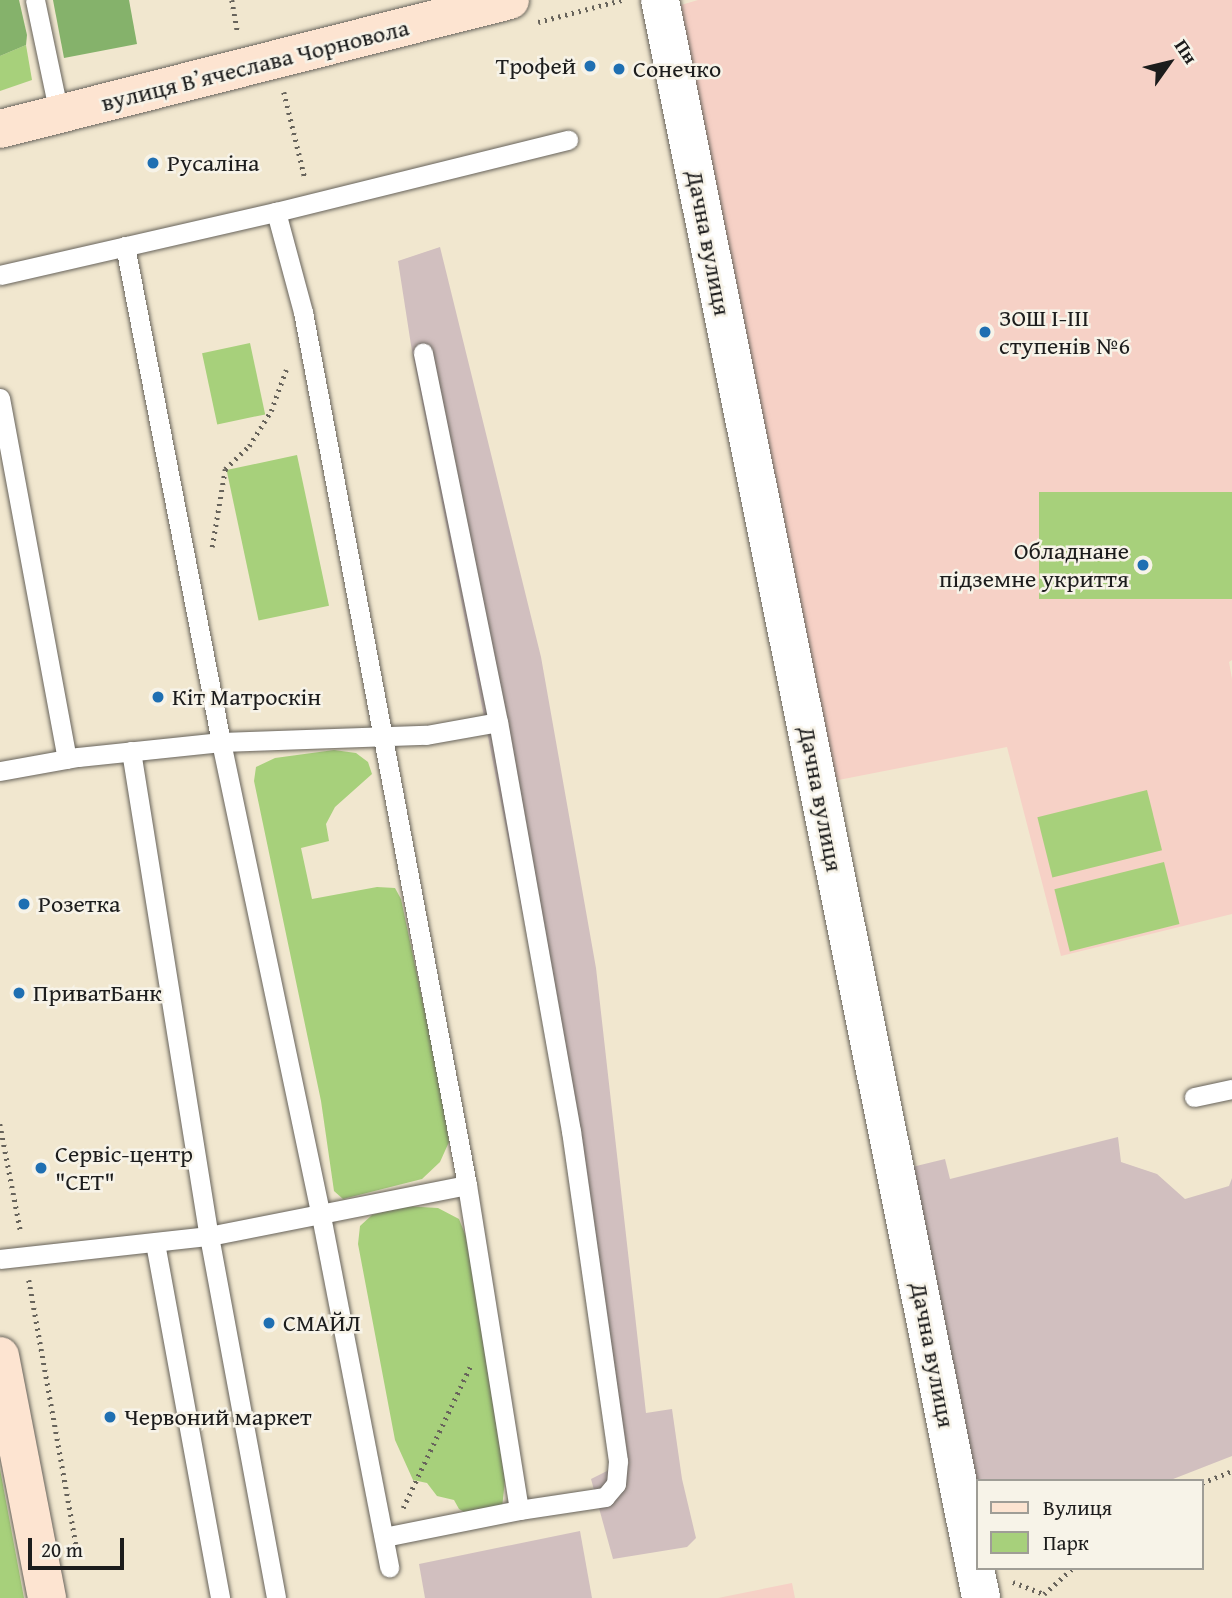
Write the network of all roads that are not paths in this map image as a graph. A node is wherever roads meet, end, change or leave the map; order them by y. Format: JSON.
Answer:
{"nodes":[{"id":1,"x":35,"y":0,"type":"edge"},
{"id":2,"x":510,"y":0,"type":"edge"},
{"id":3,"x":660,"y":0,"type":"edge"},
{"id":4,"x":59,"y":114,"type":"junction"},
{"id":5,"x":0,"y":129,"type":"edge"},
{"id":6,"x":568,"y":140,"type":"dead end"},
{"id":7,"x":276,"y":212,"type":"junction"},
{"id":8,"x":125,"y":246,"type":"junction"},
{"id":9,"x":0,"y":275,"type":"edge"},
{"id":10,"x":423,"y":353,"type":"dead end"},
{"id":11,"x":0,"y":398,"type":"edge"},
{"id":12,"x":498,"y":722,"type":"junction"},
{"id":13,"x":380,"y":735,"type":"junction"},
{"id":14,"x":221,"y":741,"type":"junction"},
{"id":15,"x":131,"y":751,"type":"junction"},
{"id":16,"x":67,"y":759,"type":"junction"},
{"id":17,"x":0,"y":771,"type":"edge"},
{"id":18,"x":1232,"y":1089,"type":"edge"},
{"id":19,"x":1194,"y":1097,"type":"dead end"},
{"id":20,"x":467,"y":1185,"type":"junction"},
{"id":21,"x":321,"y":1216,"type":"junction"},
{"id":22,"x":209,"y":1236,"type":"junction"},
{"id":23,"x":155,"y":1243,"type":"junction"},
{"id":24,"x":0,"y":1259,"type":"edge"},
{"id":25,"x":0,"y":1356,"type":"edge"},
{"id":26,"x":976,"y":1495,"type":"edge"},
{"id":27,"x":519,"y":1510,"type":"junction"},
{"id":28,"x":384,"y":1537,"type":"junction"},
{"id":29,"x":389,"y":1567,"type":"dead end"},
{"id":30,"x":992,"y":1570,"type":"edge"},
{"id":31,"x":996,"y":1590,"type":"edge"},
{"id":32,"x":47,"y":1598,"type":"edge"},
{"id":33,"x":220,"y":1598,"type":"edge"},
{"id":34,"x":276,"y":1598,"type":"edge"}],
"edges":[{"from":1,"to":4,"type":"lane"},
{"from":2,"to":4,"type":"street","name":"вулиця Вʼячеслава Чорновола"},
{"from":3,"to":26,"type":"street","name":"Дачна вулиця"},
{"from":4,"to":5,"type":"street","name":"вулиця Вʼячеслава Чорновола"},
{"from":6,"to":7,"type":"lane"},
{"from":7,"to":8,"type":"lane"},
{"from":7,"to":13,"type":"lane"},
{"from":8,"to":9,"type":"lane"},
{"from":8,"to":14,"type":"lane"},
{"from":10,"to":12,"type":"lane"},
{"from":11,"to":16,"type":"lane"},
{"from":12,"to":13,"type":"lane"},
{"from":12,"to":27,"type":"lane"},
{"from":13,"to":14,"type":"lane"},
{"from":13,"to":20,"type":"lane"},
{"from":14,"to":15,"type":"lane"},
{"from":14,"to":21,"type":"lane"},
{"from":15,"to":16,"type":"lane"},
{"from":15,"to":22,"type":"lane"},
{"from":16,"to":17,"type":"lane"},
{"from":18,"to":19,"type":"lane"},
{"from":20,"to":21,"type":"lane"},
{"from":20,"to":27,"type":"lane"},
{"from":21,"to":22,"type":"lane"},
{"from":21,"to":28,"type":"lane"},
{"from":22,"to":23,"type":"lane"},
{"from":22,"to":34,"type":"lane"},
{"from":23,"to":24,"type":"lane"},
{"from":23,"to":33,"type":"lane"},
{"from":25,"to":32,"type":"street"},
{"from":27,"to":28,"type":"lane"},
{"from":28,"to":29,"type":"lane"},
{"from":30,"to":31,"type":"street","name":"Дачна вулиця"}]}
